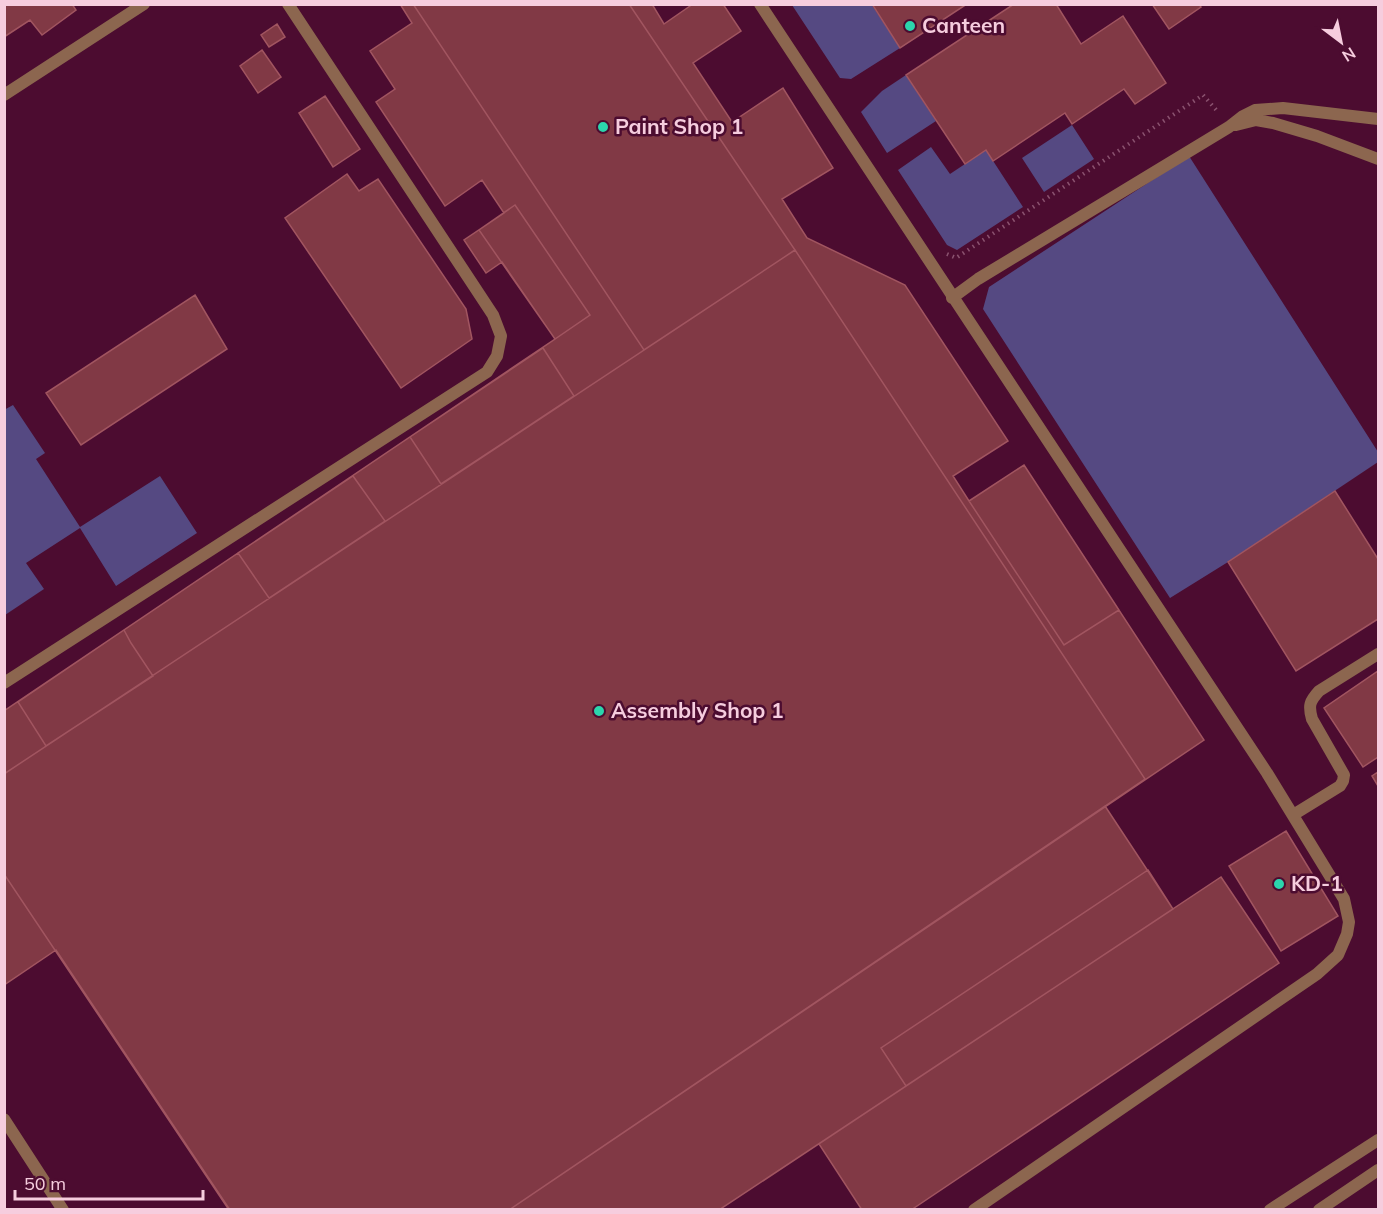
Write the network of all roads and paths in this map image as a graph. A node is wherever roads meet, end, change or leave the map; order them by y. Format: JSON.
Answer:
{"nodes":[{"id":1,"x":144,"y":4,"type":"edge"},
{"id":2,"x":288,"y":4,"type":"edge"},
{"id":3,"x":760,"y":4,"type":"edge"},
{"id":4,"x":4,"y":95,"type":"edge"},
{"id":5,"x":1378,"y":119,"type":"edge"},
{"id":6,"x":1229,"y":127,"type":"junction"},
{"id":7,"x":1378,"y":159,"type":"edge"},
{"id":8,"x":940,"y":252,"type":"dead end"},
{"id":9,"x":952,"y":298,"type":"junction"},
{"id":10,"x":1378,"y":654,"type":"edge"},
{"id":11,"x":4,"y":683,"type":"edge"},
{"id":12,"x":1293,"y":814,"type":"junction"},
{"id":13,"x":4,"y":1119,"type":"edge"},
{"id":14,"x":1378,"y":1140,"type":"edge"},
{"id":15,"x":1378,"y":1170,"type":"edge"},
{"id":16,"x":63,"y":1209,"type":"edge"},
{"id":17,"x":974,"y":1209,"type":"edge"},
{"id":18,"x":1270,"y":1209,"type":"edge"},
{"id":19,"x":1319,"y":1209,"type":"edge"}],
"edges":[{"from":1,"to":4,"type":"lane"},
{"from":2,"to":11,"type":"lane"},
{"from":3,"to":9,"type":"lane"},
{"from":5,"to":6,"type":"lane"},
{"from":6,"to":7,"type":"lane"},
{"from":6,"to":8,"type":"path"},
{"from":6,"to":9,"type":"lane"},
{"from":9,"to":12,"type":"lane"},
{"from":10,"to":12,"type":"lane"},
{"from":12,"to":17,"type":"lane"},
{"from":13,"to":16,"type":"lane"},
{"from":14,"to":18,"type":"lane"},
{"from":15,"to":19,"type":"lane"}]}
